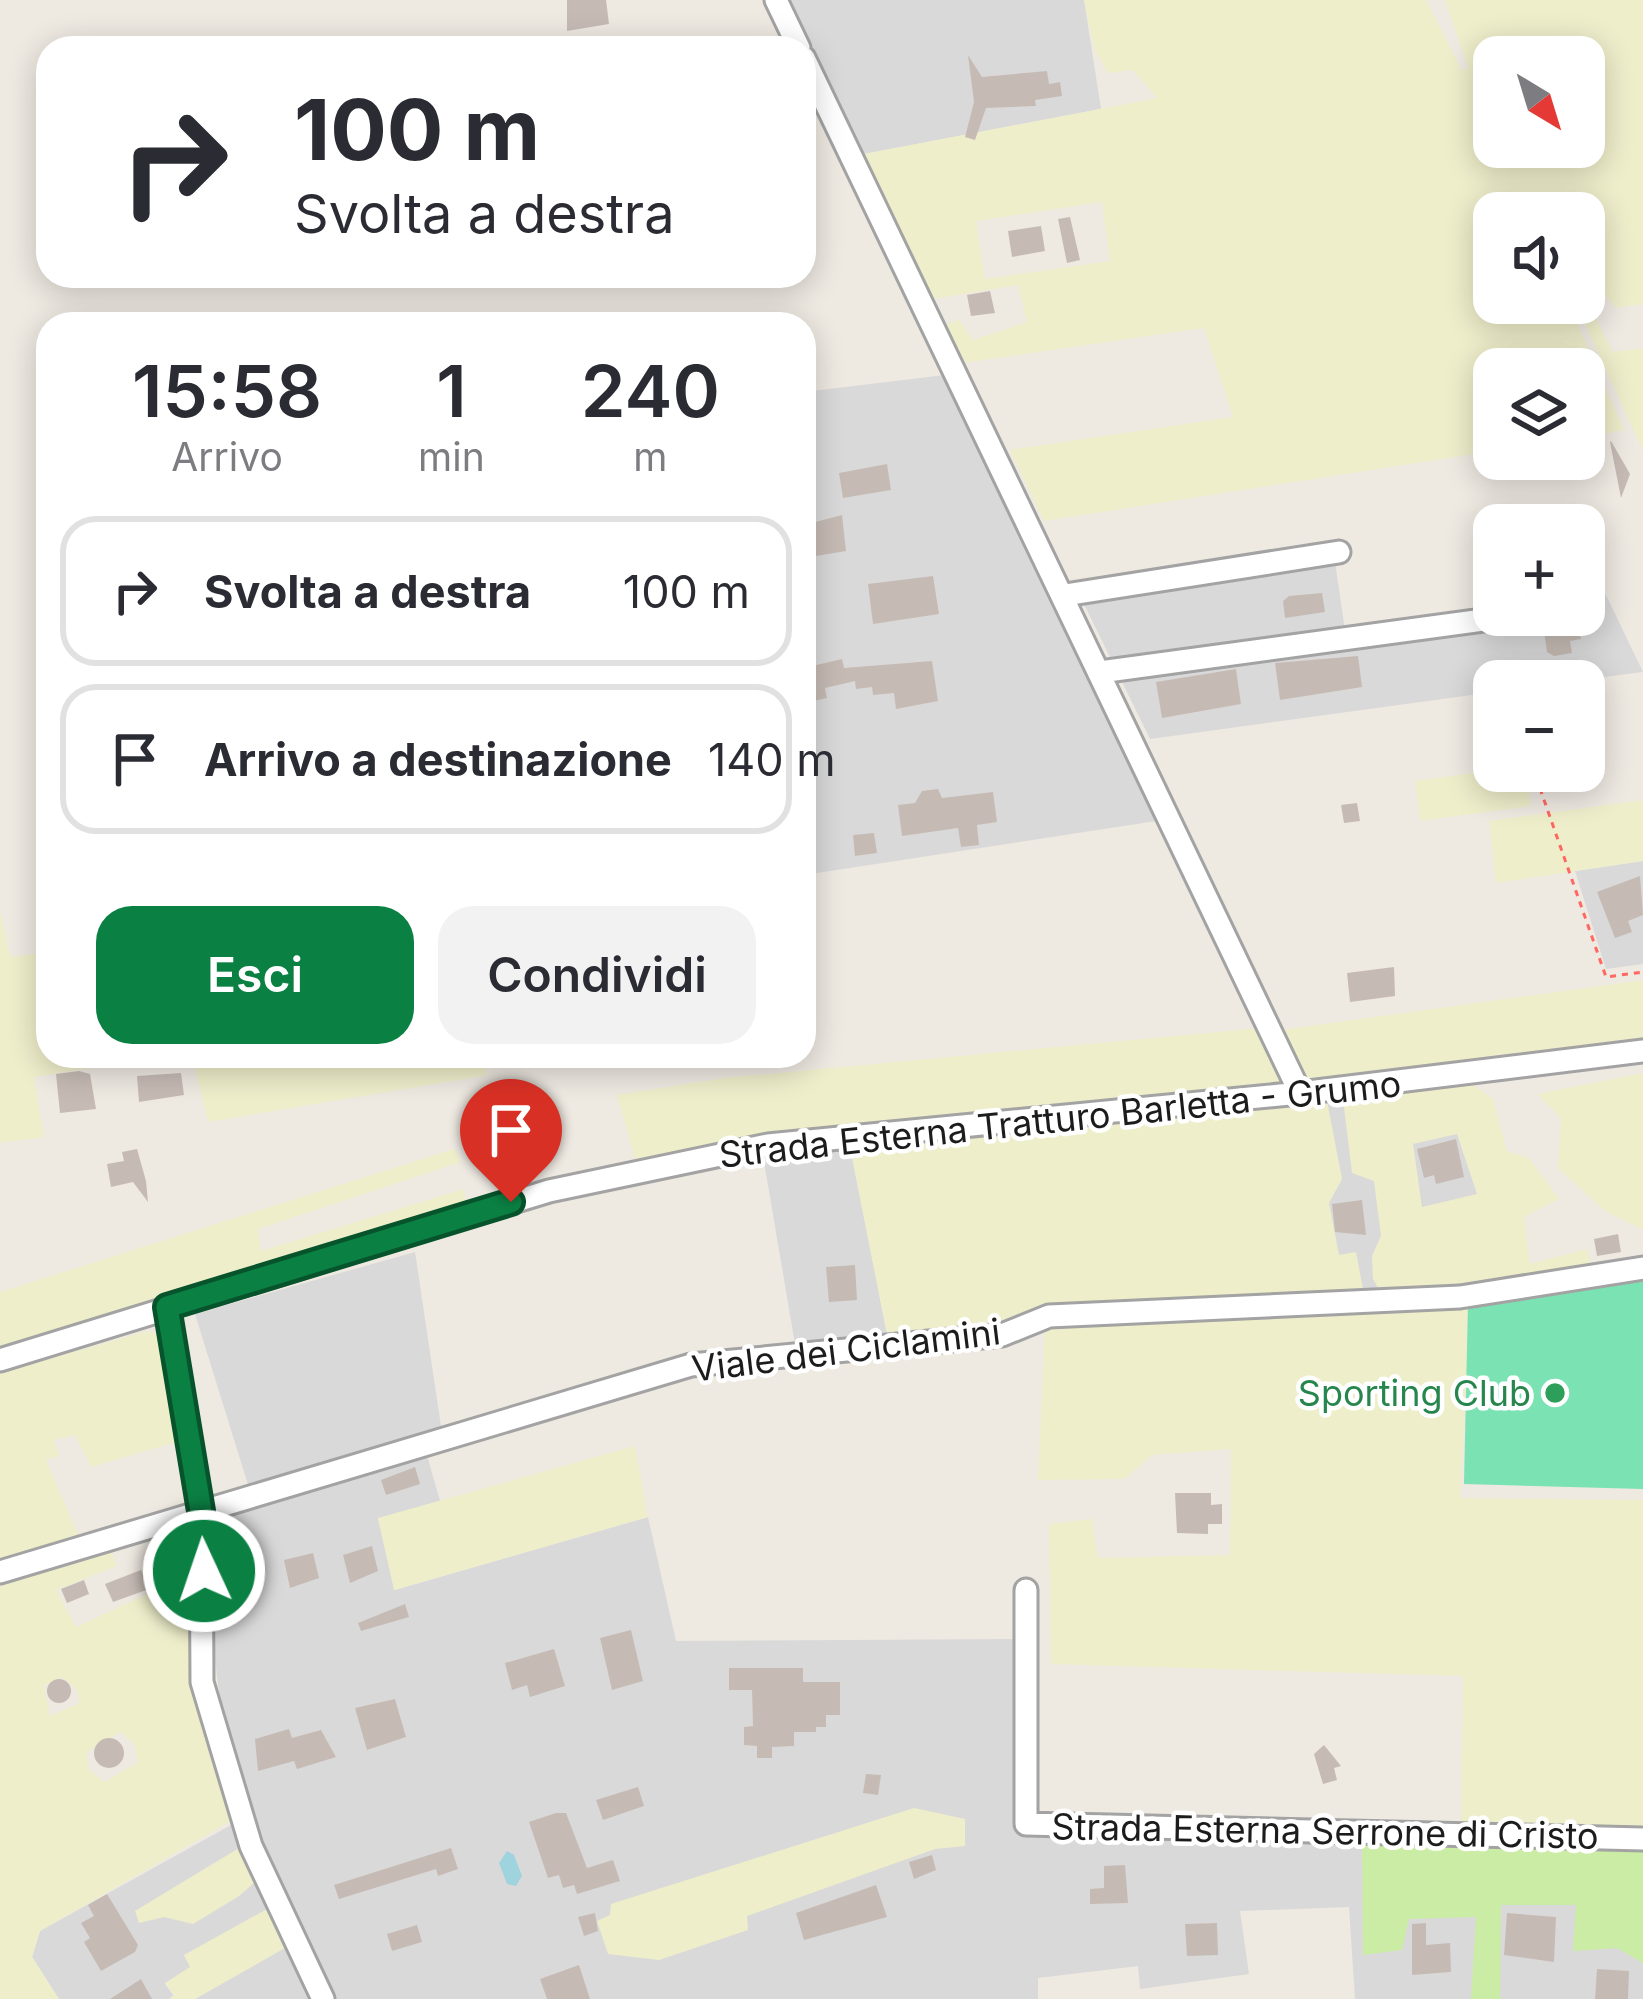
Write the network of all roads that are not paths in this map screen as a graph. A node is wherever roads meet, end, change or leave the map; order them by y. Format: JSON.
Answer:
{"nodes":[{"id":1,"x":776,"y":0,"type":"edge"},
{"id":2,"x":793,"y":36,"type":"edge"},
{"id":3,"x":816,"y":83,"type":"edge"},
{"id":4,"x":1339,"y":552,"type":"dead end"},
{"id":5,"x":1065,"y":595,"type":"junction"},
{"id":6,"x":1473,"y":621,"type":"edge"},
{"id":7,"x":1100,"y":672,"type":"junction"},
{"id":8,"x":1643,"y":1051,"type":"edge"},
{"id":9,"x":1300,"y":1093,"type":"junction"},
{"id":10,"x":1643,"y":1268,"type":"edge"},
{"id":11,"x":167,"y":1307,"type":"junction"},
{"id":12,"x":0,"y":1360,"type":"edge"},
{"id":13,"x":201,"y":1511,"type":"junction"},
{"id":14,"x":0,"y":1572,"type":"edge"},
{"id":15,"x":1026,"y":1590,"type":"dead end"},
{"id":16,"x":1643,"y":1839,"type":"edge"},
{"id":17,"x":323,"y":1999,"type":"edge"}],
"edges":[{"from":1,"to":2,"type":"street"},
{"from":3,"to":5,"type":"street"},
{"from":4,"to":5,"type":"street"},
{"from":5,"to":7,"type":"street"},
{"from":6,"to":7,"type":"street"},
{"from":7,"to":9,"type":"street"},
{"from":8,"to":9,"type":"street","name":"Strada Esterna Tratturo Barletta - Grumo"},
{"from":9,"to":11,"type":"street","name":"Strada Esterna Tratturo Barletta - Grumo"},
{"from":10,"to":13,"type":"street","name":"Viale dei Ciclamini"},
{"from":11,"to":12,"type":"street","name":"Strada Esterna Tratturo Barletta - Grumo"},
{"from":11,"to":13,"type":"street"},
{"from":13,"to":14,"type":"street","name":"Viale dei Ciclamini"},
{"from":13,"to":17,"type":"street"},
{"from":15,"to":16,"type":"street","name":"Strada Esterna Serrone di Cristo"}]}
